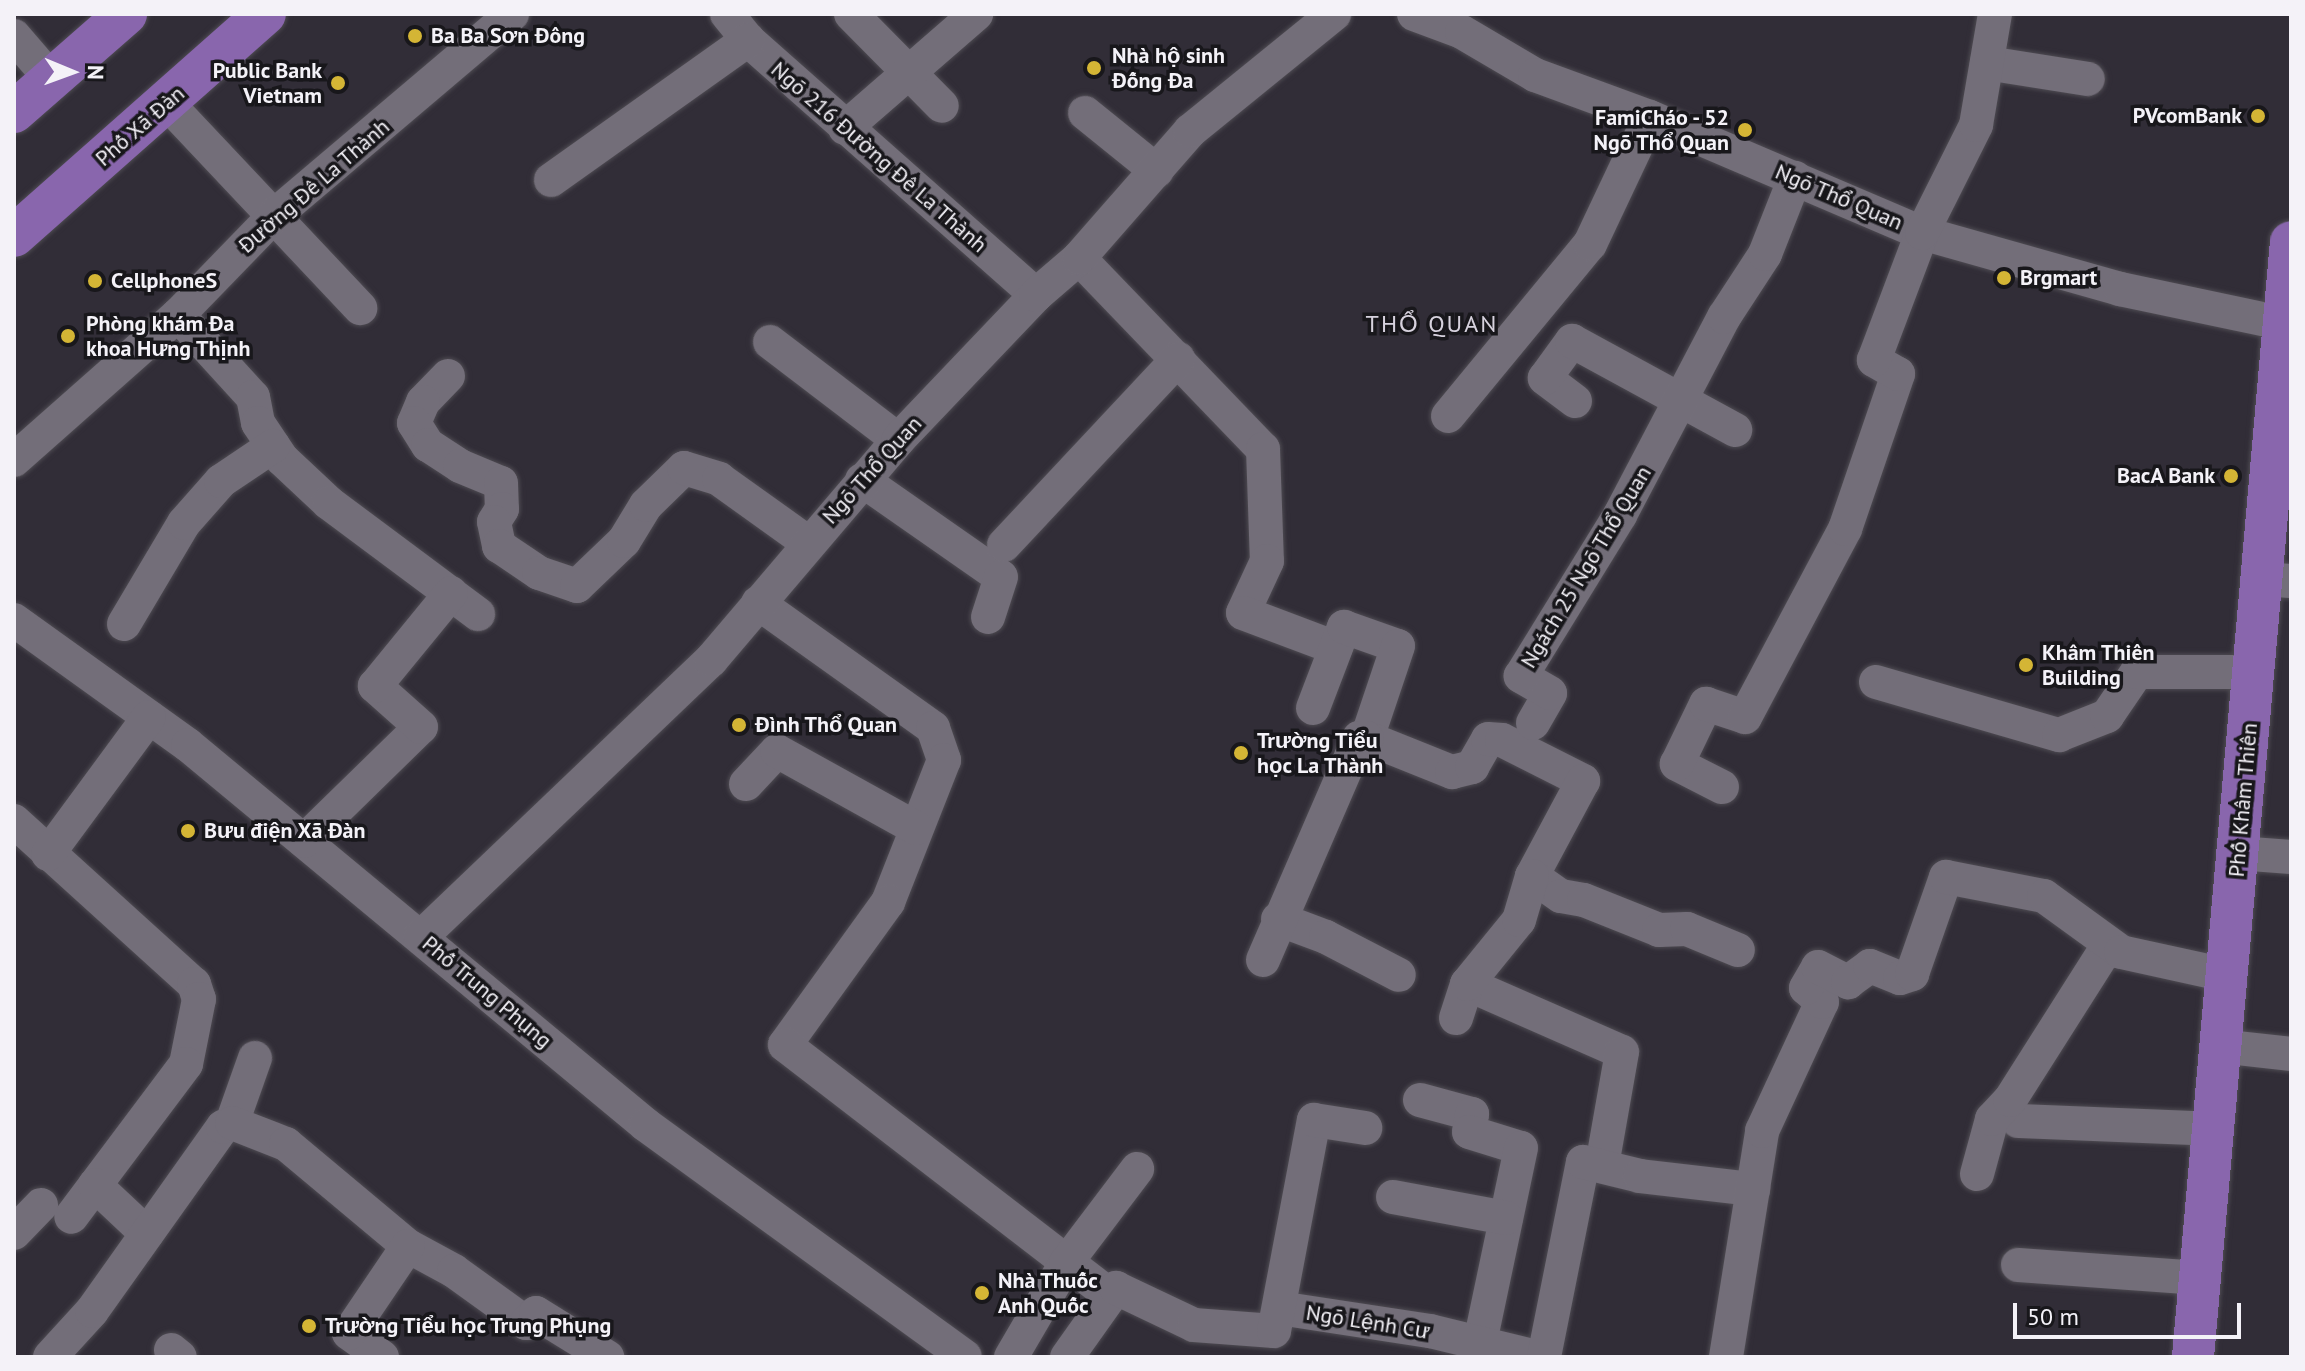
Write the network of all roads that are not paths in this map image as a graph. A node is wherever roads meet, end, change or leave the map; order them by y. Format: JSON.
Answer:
{"nodes":[{"id":1,"x":265,"y":14,"type":"edge"},
{"id":2,"x":512,"y":14,"type":"edge"},
{"id":3,"x":727,"y":14,"type":"edge"},
{"id":4,"x":851,"y":14,"type":"edge"},
{"id":5,"x":976,"y":14,"type":"edge"},
{"id":6,"x":1414,"y":14,"type":"edge"},
{"id":7,"x":1995,"y":14,"type":"edge"},
{"id":8,"x":1321,"y":17,"type":"edge"},
{"id":9,"x":112,"y":18,"type":"edge"},
{"id":10,"x":1468,"y":23,"type":"edge"},
{"id":11,"x":14,"y":36,"type":"edge"},
{"id":12,"x":748,"y":40,"type":"junction"},
{"id":13,"x":1987,"y":63,"type":"junction"},
{"id":14,"x":909,"y":72,"type":"junction"},
{"id":15,"x":2088,"y":79,"type":"dead end"},
{"id":16,"x":52,"y":80,"type":"junction"},
{"id":17,"x":167,"y":103,"type":"junction"},
{"id":18,"x":942,"y":106,"type":"dead end"},
{"id":19,"x":14,"y":112,"type":"edge"},
{"id":20,"x":1085,"y":113,"type":"dead end"},
{"id":21,"x":1650,"y":117,"type":"junction"},
{"id":22,"x":845,"y":128,"type":"junction"},
{"id":23,"x":1157,"y":171,"type":"junction"},
{"id":24,"x":1795,"y":178,"type":"junction"},
{"id":25,"x":551,"y":180,"type":"dead end"},
{"id":26,"x":275,"y":215,"type":"junction"},
{"id":27,"x":1922,"y":233,"type":"junction"},
{"id":28,"x":14,"y":236,"type":"edge"},
{"id":29,"x":2291,"y":242,"type":"edge"},
{"id":30,"x":1079,"y":258,"type":"junction"},
{"id":31,"x":1036,"y":295,"type":"junction"},
{"id":32,"x":360,"y":308,"type":"dead end"},
{"id":33,"x":178,"y":315,"type":"junction"},
{"id":34,"x":2288,"y":325,"type":"edge"},
{"id":35,"x":770,"y":342,"type":"dead end"},
{"id":36,"x":1178,"y":359,"type":"junction"},
{"id":37,"x":448,"y":376,"type":"dead end"},
{"id":38,"x":1683,"y":400,"type":"junction"},
{"id":39,"x":1575,"y":401,"type":"dead end"},
{"id":40,"x":1448,"y":416,"type":"dead end"},
{"id":41,"x":1735,"y":430,"type":"dead end"},
{"id":42,"x":898,"y":440,"type":"junction"},
{"id":43,"x":273,"y":446,"type":"junction"},
{"id":44,"x":14,"y":460,"type":"edge"},
{"id":45,"x":862,"y":480,"type":"junction"},
{"id":46,"x":807,"y":542,"type":"junction"},
{"id":47,"x":1004,"y":545,"type":"dead end"},
{"id":48,"x":2276,"y":580,"type":"edge"},
{"id":49,"x":451,"y":593,"type":"junction"},
{"id":50,"x":758,"y":603,"type":"junction"},
{"id":51,"x":478,"y":614,"type":"dead end"},
{"id":52,"x":988,"y":617,"type":"dead end"},
{"id":53,"x":14,"y":620,"type":"edge"},
{"id":54,"x":124,"y":624,"type":"dead end"},
{"id":55,"x":1336,"y":648,"type":"junction"},
{"id":56,"x":2255,"y":672,"type":"junction"},
{"id":57,"x":1876,"y":682,"type":"dead end"},
{"id":58,"x":1313,"y":708,"type":"dead end"},
{"id":59,"x":149,"y":717,"type":"junction"},
{"id":60,"x":1533,"y":723,"type":"dead end"},
{"id":61,"x":1367,"y":738,"type":"junction"},
{"id":62,"x":746,"y":784,"type":"dead end"},
{"id":63,"x":1722,"y":787,"type":"dead end"},
{"id":64,"x":14,"y":821,"type":"edge"},
{"id":65,"x":916,"y":828,"type":"junction"},
{"id":66,"x":304,"y":841,"type":"junction"},
{"id":67,"x":2238,"y":853,"type":"junction"},
{"id":68,"x":48,"y":854,"type":"junction"},
{"id":69,"x":2291,"y":857,"type":"edge"},
{"id":70,"x":1532,"y":876,"type":"junction"},
{"id":71,"x":1278,"y":919,"type":"junction"},
{"id":72,"x":421,"y":937,"type":"junction"},
{"id":73,"x":2109,"y":944,"type":"junction"},
{"id":74,"x":1738,"y":950,"type":"dead end"},
{"id":75,"x":1263,"y":960,"type":"dead end"},
{"id":76,"x":1399,"y":975,"type":"dead end"},
{"id":77,"x":2226,"y":975,"type":"junction"},
{"id":78,"x":1467,"y":984,"type":"junction"},
{"id":79,"x":1456,"y":1018,"type":"dead end"},
{"id":80,"x":2219,"y":1046,"type":"junction"},
{"id":81,"x":2291,"y":1054,"type":"edge"},
{"id":82,"x":255,"y":1058,"type":"dead end"},
{"id":83,"x":1420,"y":1100,"type":"dead end"},
{"id":84,"x":2018,"y":1121,"type":"dead end"},
{"id":85,"x":232,"y":1123,"type":"junction"},
{"id":86,"x":1365,"y":1128,"type":"dead end"},
{"id":87,"x":2213,"y":1129,"type":"junction"},
{"id":88,"x":1602,"y":1165,"type":"junction"},
{"id":89,"x":1137,"y":1169,"type":"dead end"},
{"id":90,"x":1977,"y":1174,"type":"dead end"},
{"id":91,"x":95,"y":1185,"type":"junction"},
{"id":92,"x":1753,"y":1189,"type":"junction"},
{"id":93,"x":1393,"y":1197,"type":"dead end"},
{"id":94,"x":1506,"y":1218,"type":"junction"},
{"id":95,"x":14,"y":1233,"type":"edge"},
{"id":96,"x":147,"y":1234,"type":"junction"},
{"id":97,"x":408,"y":1246,"type":"junction"},
{"id":98,"x":1066,"y":1263,"type":"junction"},
{"id":99,"x":2018,"y":1265,"type":"dead end"},
{"id":100,"x":2200,"y":1278,"type":"junction"},
{"id":101,"x":1110,"y":1295,"type":"junction"},
{"id":102,"x":1279,"y":1308,"type":"junction"},
{"id":103,"x":1478,"y":1350,"type":"edge"},
{"id":104,"x":50,"y":1357,"type":"edge"},
{"id":105,"x":382,"y":1357,"type":"edge"},
{"id":106,"x":607,"y":1357,"type":"edge"},
{"id":107,"x":965,"y":1357,"type":"edge"},
{"id":108,"x":1011,"y":1357,"type":"edge"},
{"id":109,"x":1067,"y":1357,"type":"edge"},
{"id":110,"x":1537,"y":1357,"type":"edge"},
{"id":111,"x":1544,"y":1357,"type":"edge"},
{"id":112,"x":1726,"y":1357,"type":"edge"},
{"id":113,"x":2193,"y":1357,"type":"edge"}],
"edges":[{"from":1,"to":17,"type":"main road","name":"Phố Xã Đàn"},
{"from":2,"to":26,"type":"street","name":"Đường Đê La Thành"},
{"from":3,"to":12,"type":"street","name":"Ngõ 216 Đường Đê La Thành"},
{"from":4,"to":14,"type":"street"},
{"from":5,"to":14,"type":"street"},
{"from":6,"to":10,"type":"street","name":"Ngõ Thổ Quan"},
{"from":7,"to":13,"type":"street"},
{"from":8,"to":23,"type":"street","name":"Ngõ Thổ Quan"},
{"from":9,"to":16,"type":"main road"},
{"from":10,"to":21,"type":"street","name":"Ngõ Thổ Quan"},
{"from":11,"to":16,"type":"street"},
{"from":12,"to":22,"type":"street","name":"Ngõ 216 Đường Đê La Thành"},
{"from":12,"to":25,"type":"street"},
{"from":13,"to":15,"type":"street"},
{"from":13,"to":27,"type":"street"},
{"from":14,"to":18,"type":"street"},
{"from":14,"to":22,"type":"street"},
{"from":16,"to":19,"type":"main road"},
{"from":17,"to":26,"type":"street"},
{"from":17,"to":28,"type":"main road","name":"Phố Xã Đàn"},
{"from":20,"to":23,"type":"street"},
{"from":21,"to":24,"type":"street","name":"Ngõ Thổ Quan"},
{"from":21,"to":40,"type":"street"},
{"from":22,"to":31,"type":"street","name":"Ngõ 216 Đường Đê La Thành"},
{"from":23,"to":30,"type":"street","name":"Ngõ Thổ Quan"},
{"from":24,"to":27,"type":"street","name":"Ngõ Thổ Quan"},
{"from":24,"to":38,"type":"street","name":"Ngách 25 Ngõ Thổ Quan"},
{"from":26,"to":32,"type":"street"},
{"from":26,"to":33,"type":"street","name":"Đường Đê La Thành"},
{"from":27,"to":34,"type":"street","name":"Ngõ Thổ Quan"},
{"from":27,"to":63,"type":"street"},
{"from":29,"to":34,"type":"main road","name":"Phố Khâm Thiên"},
{"from":30,"to":31,"type":"street","name":"Ngõ Thổ Quan"},
{"from":30,"to":36,"type":"street"},
{"from":31,"to":42,"type":"street","name":"Ngõ Thổ Quan"},
{"from":33,"to":43,"type":"street"},
{"from":33,"to":44,"type":"street","name":"Đường Đê La Thành"},
{"from":34,"to":48,"type":"main road","name":"Phố Khâm Thiên"},
{"from":35,"to":42,"type":"street"},
{"from":36,"to":47,"type":"street"},
{"from":36,"to":55,"type":"street"},
{"from":37,"to":46,"type":"street"},
{"from":38,"to":39,"type":"street"},
{"from":38,"to":41,"type":"street"},
{"from":38,"to":60,"type":"street","name":"Ngách 25 Ngõ Thổ Quan"},
{"from":42,"to":45,"type":"street","name":"Ngõ Thổ Quan"},
{"from":43,"to":49,"type":"street"},
{"from":43,"to":54,"type":"street"},
{"from":45,"to":46,"type":"street","name":"Ngõ Thổ Quan"},
{"from":45,"to":52,"type":"street"},
{"from":46,"to":50,"type":"street","name":"Ngõ Thổ Quan"},
{"from":48,"to":56,"type":"main road","name":"Phố Khâm Thiên"},
{"from":49,"to":51,"type":"street"},
{"from":49,"to":66,"type":"street"},
{"from":50,"to":65,"type":"street"},
{"from":50,"to":72,"type":"street","name":"Ngõ Thổ Quan"},
{"from":53,"to":59,"type":"street","name":"Phố Trung Phụng"},
{"from":55,"to":58,"type":"street"},
{"from":55,"to":61,"type":"street"},
{"from":56,"to":57,"type":"street"},
{"from":56,"to":67,"type":"main road","name":"Phố Khâm Thiên"},
{"from":59,"to":66,"type":"street","name":"Phố Trung Phụng"},
{"from":59,"to":68,"type":"street"},
{"from":61,"to":70,"type":"street"},
{"from":61,"to":71,"type":"street"},
{"from":62,"to":65,"type":"street"},
{"from":64,"to":68,"type":"street"},
{"from":65,"to":98,"type":"street"},
{"from":66,"to":72,"type":"street","name":"Phố Trung Phụng"},
{"from":67,"to":69,"type":"street"},
{"from":67,"to":77,"type":"main road","name":"Phố Khâm Thiên"},
{"from":68,"to":91,"type":"street"},
{"from":70,"to":74,"type":"street"},
{"from":70,"to":78,"type":"street"},
{"from":71,"to":75,"type":"street"},
{"from":71,"to":76,"type":"street"},
{"from":72,"to":107,"type":"street","name":"Phố Trung Phụng"},
{"from":73,"to":77,"type":"street"},
{"from":73,"to":90,"type":"street"},
{"from":73,"to":92,"type":"street"},
{"from":77,"to":80,"type":"main road","name":"Phố Khâm Thiên"},
{"from":78,"to":79,"type":"street"},
{"from":78,"to":88,"type":"street"},
{"from":80,"to":81,"type":"street"},
{"from":80,"to":87,"type":"main road","name":"Phố Khâm Thiên"},
{"from":82,"to":85,"type":"street"},
{"from":83,"to":94,"type":"street"},
{"from":84,"to":87,"type":"street"},
{"from":85,"to":96,"type":"street"},
{"from":85,"to":97,"type":"street"},
{"from":86,"to":102,"type":"street"},
{"from":87,"to":100,"type":"main road","name":"Phố Khâm Thiên"},
{"from":88,"to":92,"type":"street"},
{"from":88,"to":111,"type":"street"},
{"from":89,"to":98,"type":"street"},
{"from":91,"to":95,"type":"street"},
{"from":91,"to":96,"type":"street"},
{"from":92,"to":112,"type":"street"},
{"from":93,"to":94,"type":"street"},
{"from":94,"to":103,"type":"street"},
{"from":96,"to":104,"type":"street"},
{"from":97,"to":105,"type":"street"},
{"from":97,"to":106,"type":"street"},
{"from":98,"to":101,"type":"street"},
{"from":98,"to":108,"type":"street"},
{"from":99,"to":100,"type":"street"},
{"from":100,"to":113,"type":"main road","name":"Phố Khâm Thiên"},
{"from":101,"to":102,"type":"street","name":"Ngõ Lệnh Cư"},
{"from":101,"to":109,"type":"street"},
{"from":102,"to":103,"type":"street","name":"Ngõ Lệnh Cư"},
{"from":103,"to":110,"type":"street","name":"Ngõ Lệnh Cư"}]}
